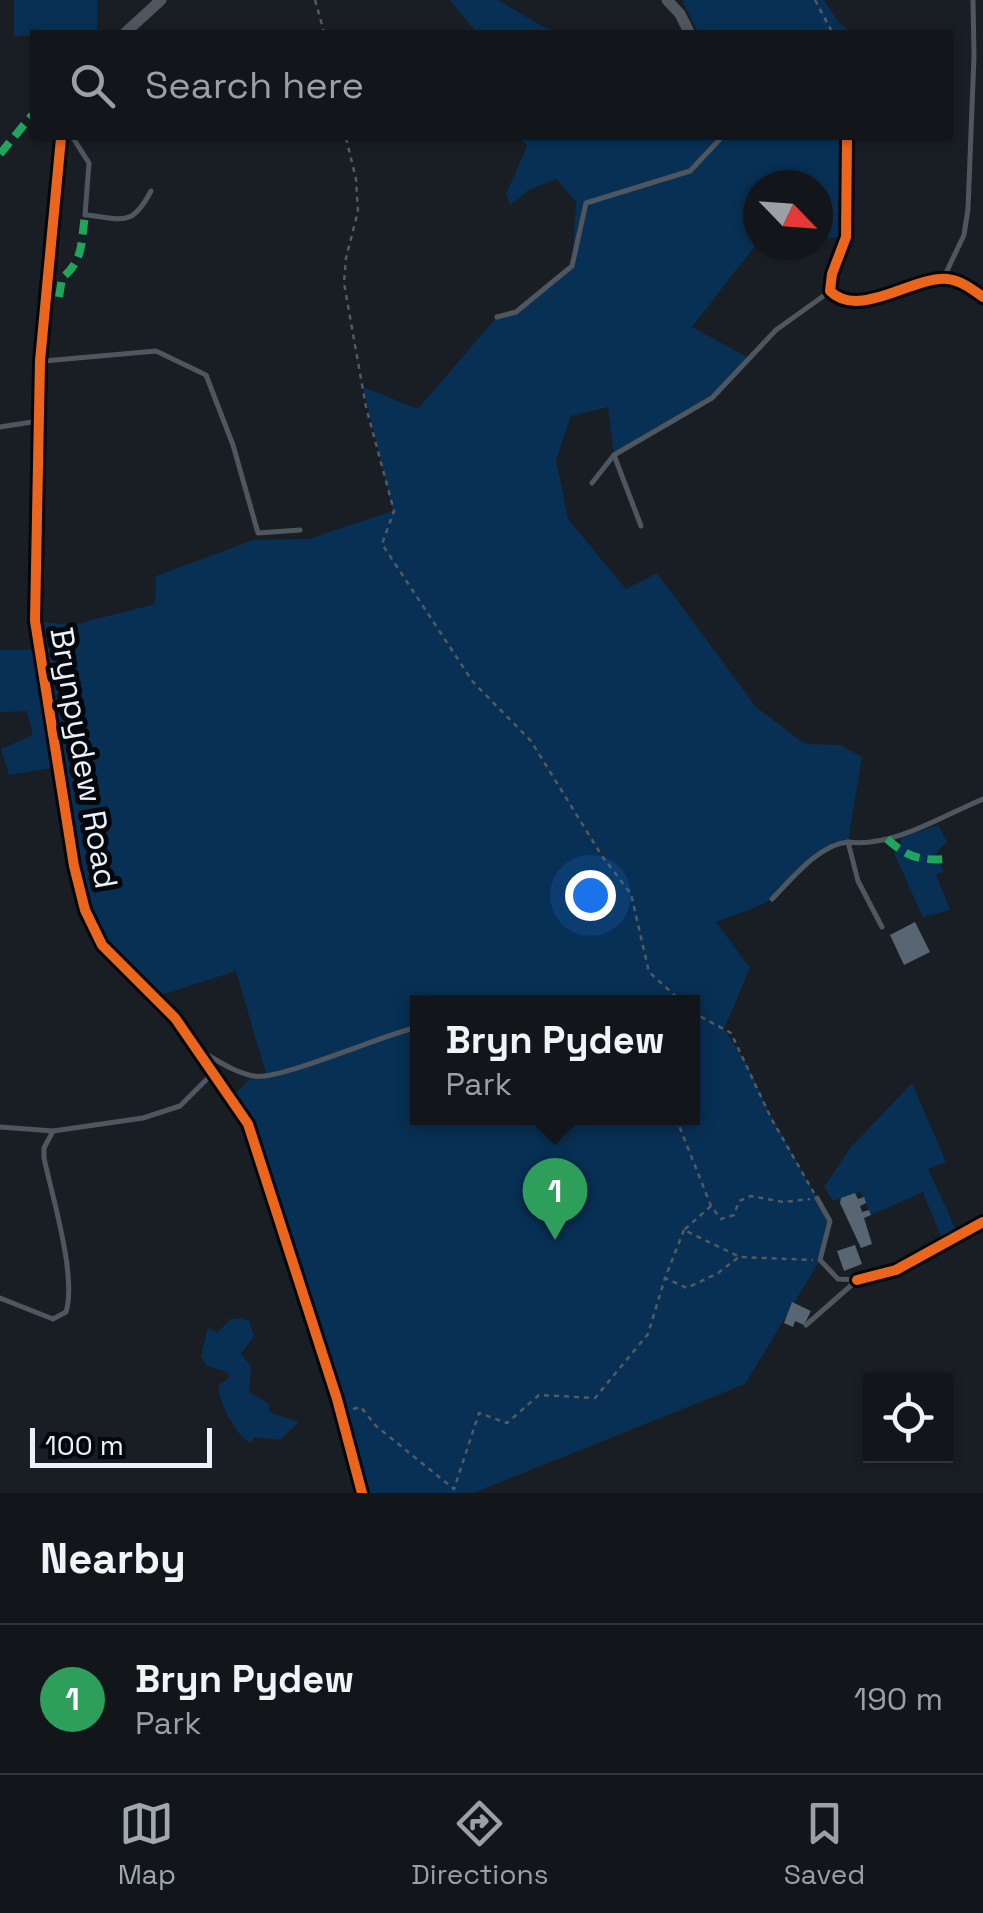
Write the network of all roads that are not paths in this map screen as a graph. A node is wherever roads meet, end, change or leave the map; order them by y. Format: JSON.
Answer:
{"nodes":[{"id":1,"x":161,"y":0,"type":"edge"},
{"id":2,"x":667,"y":0,"type":"edge"},
{"id":3,"x":972,"y":0,"type":"edge"},
{"id":4,"x":128,"y":30,"type":"edge"},
{"id":5,"x":688,"y":30,"type":"edge"},
{"id":6,"x":61,"y":140,"type":"edge"},
{"id":7,"x":75,"y":140,"type":"edge"},
{"id":8,"x":719,"y":140,"type":"edge"},
{"id":9,"x":847,"y":140,"type":"edge"},
{"id":10,"x":151,"y":191,"type":"dead end"},
{"id":11,"x":944,"y":279,"type":"junction"},
{"id":12,"x":830,"y":291,"type":"junction"},
{"id":13,"x":983,"y":297,"type":"edge"},
{"id":14,"x":497,"y":317,"type":"dead end"},
{"id":15,"x":40,"y":361,"type":"junction"},
{"id":16,"x":38,"y":421,"type":"junction"},
{"id":17,"x":0,"y":426,"type":"edge"},
{"id":18,"x":614,"y":454,"type":"junction"},
{"id":19,"x":592,"y":482,"type":"dead end"},
{"id":20,"x":641,"y":526,"type":"dead end"},
{"id":21,"x":300,"y":530,"type":"dead end"},
{"id":22,"x":983,"y":800,"type":"edge"},
{"id":23,"x":848,"y":842,"type":"junction"},
{"id":24,"x":772,"y":899,"type":"dead end"},
{"id":25,"x":882,"y":927,"type":"dead end"},
{"id":26,"x":410,"y":1029,"type":"edge"},
{"id":27,"x":195,"y":1048,"type":"junction"},
{"id":28,"x":213,"y":1074,"type":"junction"},
{"id":29,"x":0,"y":1127,"type":"edge"},
{"id":30,"x":53,"y":1131,"type":"junction"},
{"id":31,"x":817,"y":1198,"type":"road end"},
{"id":32,"x":983,"y":1222,"type":"edge"},
{"id":33,"x":857,"y":1280,"type":"junction"},
{"id":34,"x":0,"y":1298,"type":"edge"},
{"id":35,"x":806,"y":1325,"type":"dead end"},
{"id":36,"x":362,"y":1493,"type":"edge"}],
"edges":[{"from":1,"to":4,"type":"street"},
{"from":2,"to":5,"type":"street"},
{"from":3,"to":11,"type":"lane"},
{"from":6,"to":15,"type":"street","name":"Brynpydew Road"},
{"from":7,"to":10,"type":"lane"},
{"from":8,"to":14,"type":"lane"},
{"from":9,"to":12,"type":"street"},
{"from":11,"to":12,"type":"street"},
{"from":11,"to":13,"type":"street"},
{"from":12,"to":18,"type":"lane"},
{"from":15,"to":16,"type":"street","name":"Brynpydew Road"},
{"from":15,"to":21,"type":"lane"},
{"from":16,"to":17,"type":"lane"},
{"from":16,"to":27,"type":"street","name":"Brynpydew Road"},
{"from":18,"to":19,"type":"lane"},
{"from":18,"to":20,"type":"lane"},
{"from":22,"to":23,"type":"lane"},
{"from":23,"to":24,"type":"lane"},
{"from":23,"to":25,"type":"lane"},
{"from":26,"to":27,"type":"lane"},
{"from":27,"to":28,"type":"street","name":"Brynpydew Road"},
{"from":28,"to":30,"type":"lane"},
{"from":28,"to":36,"type":"street","name":"Brynpydew Road"},
{"from":29,"to":30,"type":"lane"},
{"from":30,"to":34,"type":"lane"},
{"from":31,"to":33,"type":"lane"},
{"from":32,"to":33,"type":"street"},
{"from":33,"to":35,"type":"lane"}]}
